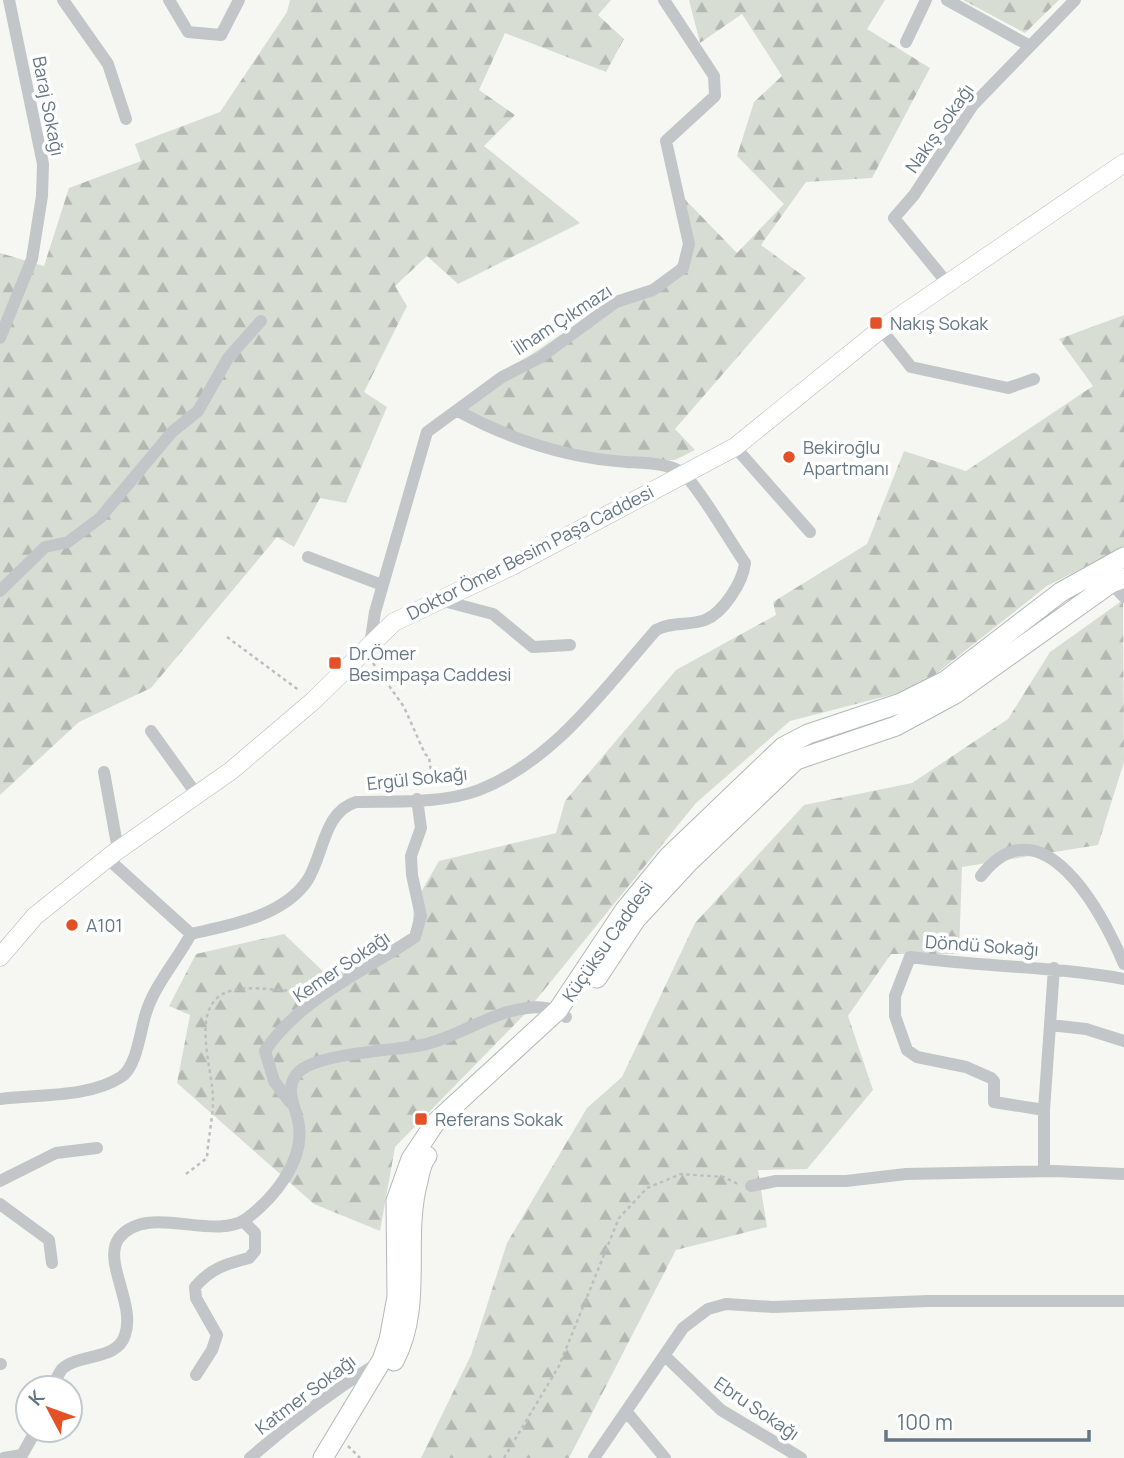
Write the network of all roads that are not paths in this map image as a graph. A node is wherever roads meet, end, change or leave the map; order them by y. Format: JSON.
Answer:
{"nodes":[{"id":1,"x":9,"y":0,"type":"edge"},
{"id":2,"x":63,"y":0,"type":"edge"},
{"id":3,"x":169,"y":0,"type":"edge"},
{"id":4,"x":239,"y":0,"type":"edge"},
{"id":5,"x":664,"y":0,"type":"edge"},
{"id":6,"x":926,"y":0,"type":"edge"},
{"id":7,"x":947,"y":0,"type":"edge"},
{"id":8,"x":1074,"y":0,"type":"edge"},
{"id":9,"x":906,"y":41,"type":"dead end"},
{"id":10,"x":1030,"y":46,"type":"junction"},
{"id":11,"x":126,"y":120,"type":"dead end"},
{"id":12,"x":1124,"y":163,"type":"edge"},
{"id":13,"x":948,"y":284,"type":"junction"},
{"id":14,"x":261,"y":321,"type":"dead end"},
{"id":15,"x":881,"y":330,"type":"junction"},
{"id":16,"x":0,"y":338,"type":"edge"},
{"id":17,"x":1034,"y":379,"type":"dead end"},
{"id":18,"x":458,"y":411,"type":"junction"},
{"id":19,"x":735,"y":447,"type":"junction"},
{"id":20,"x":682,"y":472,"type":"junction"},
{"id":21,"x":810,"y":532,"type":"dead end"},
{"id":22,"x":308,"y":557,"type":"dead end"},
{"id":23,"x":1124,"y":557,"type":"edge"},
{"id":24,"x":1115,"y":582,"type":"edge"},
{"id":25,"x":382,"y":585,"type":"junction"},
{"id":26,"x":0,"y":591,"type":"edge"},
{"id":27,"x":436,"y":599,"type":"junction"},
{"id":28,"x":570,"y":645,"type":"dead end"},
{"id":29,"x":367,"y":648,"type":"junction"},
{"id":30,"x":151,"y":732,"type":"dead end"},
{"id":31,"x":104,"y":772,"type":"dead end"},
{"id":32,"x":197,"y":795,"type":"junction"},
{"id":33,"x":417,"y":799,"type":"junction"},
{"id":34,"x":113,"y":854,"type":"junction"},
{"id":35,"x":981,"y":876,"type":"dead end"},
{"id":36,"x":191,"y":934,"type":"junction"},
{"id":37,"x":0,"y":957,"type":"edge"},
{"id":38,"x":1124,"y":964,"type":"edge"},
{"id":39,"x":1054,"y":968,"type":"junction"},
{"id":40,"x":1124,"y":979,"type":"edge"},
{"id":41,"x":562,"y":1014,"type":"junction"},
{"id":42,"x":1050,"y":1025,"type":"junction"},
{"id":43,"x":1124,"y":1041,"type":"edge"},
{"id":44,"x":0,"y":1099,"type":"edge"},
{"id":45,"x":294,"y":1108,"type":"junction"},
{"id":46,"x":1044,"y":1110,"type":"junction"},
{"id":47,"x":97,"y":1148,"type":"dead end"},
{"id":48,"x":1044,"y":1171,"type":"junction"},
{"id":49,"x":1124,"y":1174,"type":"edge"},
{"id":50,"x":0,"y":1181,"type":"edge"},
{"id":51,"x":751,"y":1186,"type":"road end"},
{"id":52,"x":0,"y":1204,"type":"edge"},
{"id":53,"x":243,"y":1221,"type":"junction"},
{"id":54,"x":52,"y":1263,"type":"dead end"},
{"id":55,"x":1124,"y":1301,"type":"edge"},
{"id":56,"x":665,"y":1356,"type":"junction"},
{"id":57,"x":382,"y":1360,"type":"junction"},
{"id":58,"x":60,"y":1374,"type":"edge"},
{"id":59,"x":196,"y":1375,"type":"dead end"},
{"id":60,"x":626,"y":1411,"type":"junction"},
{"id":61,"x":28,"y":1444,"type":"edge"},
{"id":62,"x":340,"y":1450,"type":"edge"},
{"id":63,"x":4,"y":1458,"type":"edge"},
{"id":64,"x":250,"y":1458,"type":"edge"},
{"id":65,"x":323,"y":1458,"type":"edge"},
{"id":66,"x":594,"y":1458,"type":"edge"},
{"id":67,"x":664,"y":1458,"type":"edge"},
{"id":68,"x":801,"y":1458,"type":"edge"}],
"edges":[{"from":1,"to":16,"type":"street","name":"Baraj Sokağı"},
{"from":2,"to":11,"type":"street"},
{"from":3,"to":4,"type":"street"},
{"from":5,"to":18,"type":"street","name":"İlham Çıkmazı"},
{"from":6,"to":9,"type":"street"},
{"from":7,"to":10,"type":"street"},
{"from":8,"to":10,"type":"street","name":"Nakış Sokağı"},
{"from":10,"to":13,"type":"street","name":"Nakış Sokağı"},
{"from":12,"to":13,"type":"street","name":"Doktor Ömer Besim Paşa Caddesi"},
{"from":13,"to":15,"type":"street","name":"Doktor Ömer Besim Paşa Caddesi"},
{"from":14,"to":26,"type":"street"},
{"from":15,"to":17,"type":"street"},
{"from":15,"to":19,"type":"street","name":"Doktor Ömer Besim Paşa Caddesi"},
{"from":18,"to":20,"type":"street"},
{"from":18,"to":25,"type":"street","name":"İlham Çıkmazı"},
{"from":19,"to":20,"type":"street","name":"Doktor Ömer Besim Paşa Caddesi"},
{"from":19,"to":21,"type":"street"},
{"from":20,"to":27,"type":"street","name":"Doktor Ömer Besim Paşa Caddesi"},
{"from":20,"to":33,"type":"street","name":"Ergül Sokağı"},
{"from":22,"to":25,"type":"street"},
{"from":23,"to":24,"type":"main road","name":"Küçüksu Caddesi"},
{"from":24,"to":41,"type":"main road","name":"Küçüksu Caddesi"},
{"from":25,"to":29,"type":"street","name":"İlham Çıkmazı"},
{"from":27,"to":28,"type":"street"},
{"from":27,"to":29,"type":"street","name":"Doktor Ömer Besim Paşa Caddesi"},
{"from":29,"to":32,"type":"street","name":"Doktor Ömer Besim Paşa Caddesi"},
{"from":30,"to":32,"type":"street"},
{"from":31,"to":34,"type":"street"},
{"from":32,"to":34,"type":"street","name":"Doktor Ömer Besim Paşa Caddesi"},
{"from":33,"to":36,"type":"street","name":"Ergül Sokağı"},
{"from":33,"to":45,"type":"street","name":"Kemer Sokağı"},
{"from":34,"to":36,"type":"street"},
{"from":34,"to":37,"type":"street","name":"Doktor Ömer Besim Paşa Caddesi"},
{"from":35,"to":38,"type":"street"},
{"from":36,"to":44,"type":"street"},
{"from":39,"to":40,"type":"street","name":"Döndü Sokağı"},
{"from":39,"to":42,"type":"street"},
{"from":39,"to":46,"type":"street","name":"Döndü Sokağı"},
{"from":41,"to":45,"type":"street"},
{"from":41,"to":57,"type":"main road","name":"Küçüksu Caddesi"},
{"from":41,"to":62,"type":"main road","name":"Küçüksu Caddesi"},
{"from":42,"to":43,"type":"street"},
{"from":42,"to":46,"type":"street"},
{"from":45,"to":53,"type":"street"},
{"from":46,"to":48,"type":"street"},
{"from":47,"to":50,"type":"street"},
{"from":48,"to":49,"type":"street"},
{"from":48,"to":51,"type":"street"},
{"from":52,"to":54,"type":"street"},
{"from":53,"to":58,"type":"street"},
{"from":53,"to":59,"type":"street"},
{"from":55,"to":56,"type":"street"},
{"from":56,"to":60,"type":"street"},
{"from":56,"to":68,"type":"street","name":"Ebru Sokağı"},
{"from":57,"to":64,"type":"street","name":"Katmer Sokağı"},
{"from":57,"to":65,"type":"main road","name":"Küçüksu Caddesi"},
{"from":60,"to":66,"type":"street"},
{"from":60,"to":67,"type":"street"},
{"from":61,"to":63,"type":"street"}]}
